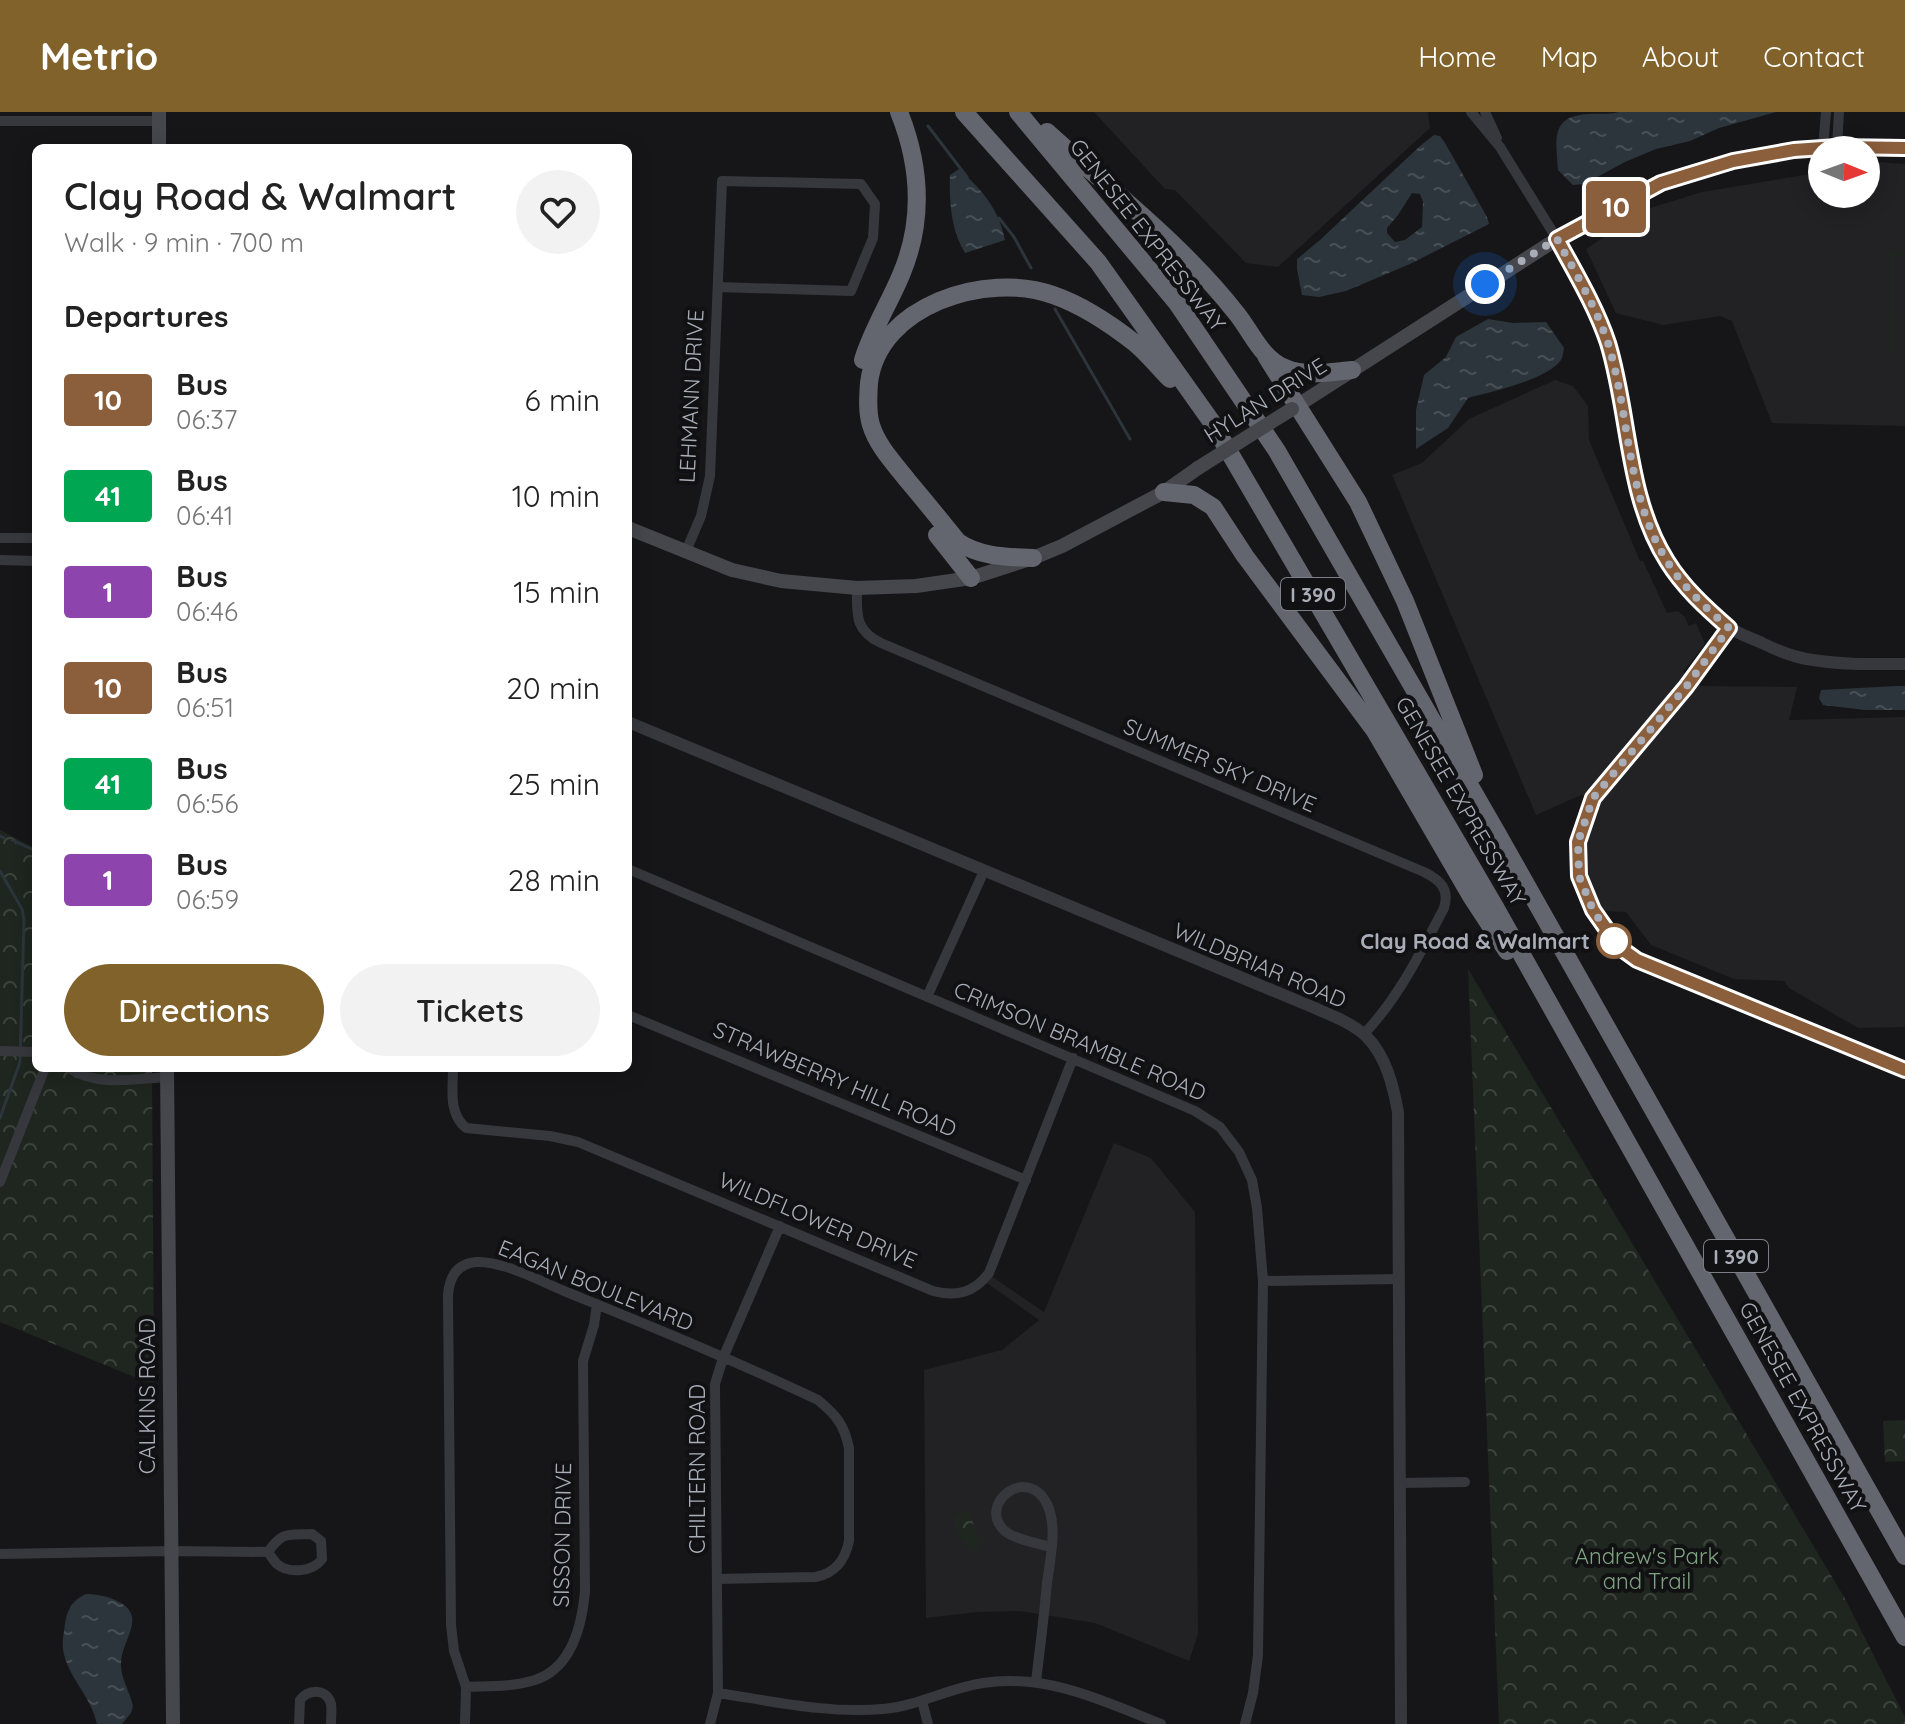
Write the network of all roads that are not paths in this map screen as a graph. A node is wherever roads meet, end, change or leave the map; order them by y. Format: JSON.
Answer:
{"nodes":[{"id":1,"x":899,"y":112,"type":"edge"},
{"id":2,"x":964,"y":112,"type":"edge"},
{"id":3,"x":1018,"y":112,"type":"edge"},
{"id":4,"x":1025,"y":112,"type":"edge"},
{"id":5,"x":1471,"y":112,"type":"edge"},
{"id":6,"x":1485,"y":112,"type":"edge"},
{"id":7,"x":1826,"y":112,"type":"edge"},
{"id":8,"x":1839,"y":112,"type":"edge"},
{"id":9,"x":159,"y":116,"type":"edge"},
{"id":10,"x":0,"y":121,"type":"edge"},
{"id":11,"x":1829,"y":136,"type":"edge"},
{"id":12,"x":1833,"y":136,"type":"edge"},
{"id":13,"x":159,"y":144,"type":"edge"},
{"id":14,"x":1500,"y":147,"type":"junction"},
{"id":15,"x":1880,"y":148,"type":"edge"},
{"id":16,"x":1905,"y":148,"type":"edge"},
{"id":17,"x":1808,"y":149,"type":"edge"},
{"id":18,"x":1557,"y":239,"type":"junction"},
{"id":19,"x":718,"y":287,"type":"junction"},
{"id":20,"x":1266,"y":356,"type":"junction"},
{"id":21,"x":1352,"y":370,"type":"junction"},
{"id":22,"x":1295,"y":408,"type":"junction"},
{"id":23,"x":1211,"y":421,"type":"junction"},
{"id":24,"x":1164,"y":492,"type":"junction"},
{"id":25,"x":632,"y":530,"type":"edge"},
{"id":26,"x":0,"y":538,"type":"edge"},
{"id":27,"x":32,"y":538,"type":"edge"},
{"id":28,"x":686,"y":551,"type":"junction"},
{"id":29,"x":1033,"y":558,"type":"junction"},
{"id":30,"x":0,"y":560,"type":"edge"},
{"id":31,"x":32,"y":561,"type":"edge"},
{"id":32,"x":971,"y":578,"type":"junction"},
{"id":33,"x":857,"y":588,"type":"junction"},
{"id":34,"x":1729,"y":628,"type":"junction"},
{"id":35,"x":1905,"y":664,"type":"edge"},
{"id":36,"x":632,"y":724,"type":"edge"},
{"id":37,"x":1497,"y":833,"type":"junction"},
{"id":38,"x":632,"y":871,"type":"edge"},
{"id":39,"x":984,"y":871,"type":"junction"},
{"id":40,"x":927,"y":997,"type":"junction"},
{"id":41,"x":632,"y":1017,"type":"edge"},
{"id":42,"x":1364,"y":1034,"type":"junction"},
{"id":43,"x":0,"y":1051,"type":"edge"},
{"id":44,"x":32,"y":1052,"type":"edge"},
{"id":45,"x":1073,"y":1058,"type":"junction"},
{"id":46,"x":1905,"y":1070,"type":"edge"},
{"id":47,"x":43,"y":1072,"type":"edge"},
{"id":48,"x":77,"y":1072,"type":"edge"},
{"id":49,"x":453,"y":1072,"type":"edge"},
{"id":50,"x":167,"y":1073,"type":"edge"},
{"id":51,"x":1609,"y":1113,"type":"junction"},
{"id":52,"x":1026,"y":1180,"type":"junction"},
{"id":53,"x":0,"y":1182,"type":"edge"},
{"id":54,"x":780,"y":1226,"type":"junction"},
{"id":55,"x":1398,"y":1279,"type":"junction"},
{"id":56,"x":1263,"y":1281,"type":"junction"},
{"id":57,"x":597,"y":1304,"type":"junction"},
{"id":58,"x":723,"y":1358,"type":"junction"},
{"id":59,"x":1465,"y":1482,"type":"dead end"},
{"id":60,"x":1401,"y":1483,"type":"junction"},
{"id":61,"x":1051,"y":1547,"type":"junction"},
{"id":62,"x":170,"y":1551,"type":"junction"},
{"id":63,"x":268,"y":1552,"type":"junction"},
{"id":64,"x":0,"y":1554,"type":"edge"},
{"id":65,"x":1905,"y":1556,"type":"edge"},
{"id":66,"x":718,"y":1579,"type":"junction"},
{"id":67,"x":1905,"y":1637,"type":"edge"},
{"id":68,"x":1036,"y":1681,"type":"junction"},
{"id":69,"x":466,"y":1687,"type":"junction"},
{"id":70,"x":718,"y":1693,"type":"junction"},
{"id":71,"x":922,"y":1701,"type":"junction"},
{"id":72,"x":173,"y":1724,"type":"edge"},
{"id":73,"x":299,"y":1724,"type":"edge"},
{"id":74,"x":331,"y":1724,"type":"edge"},
{"id":75,"x":465,"y":1724,"type":"edge"},
{"id":76,"x":710,"y":1724,"type":"edge"},
{"id":77,"x":928,"y":1724,"type":"edge"},
{"id":78,"x":1161,"y":1724,"type":"edge"},
{"id":79,"x":1245,"y":1724,"type":"edge"},
{"id":80,"x":1401,"y":1724,"type":"edge"}],
"edges":[{"from":1,"to":32,"type":"highway"},
{"from":2,"to":23,"type":"highway","name":"GENESEE EXPRESSWAY","number":"I 390"},
{"from":3,"to":37,"type":"highway","name":"GENESEE EXPRESSWAY","number":"I 390"},
{"from":4,"to":20,"type":"highway"},
{"from":5,"to":14,"type":"street"},
{"from":6,"to":14,"type":"street"},
{"from":7,"to":11,"type":"street"},
{"from":8,"to":12,"type":"street"},
{"from":9,"to":10,"type":"street"},
{"from":9,"to":13,"type":"main road"},
{"from":14,"to":18,"type":"street"},
{"from":15,"to":16,"type":"main road","name":"HYLAN DRIVE"},
{"from":17,"to":18,"type":"main road","name":"HYLAN DRIVE"},
{"from":18,"to":21,"type":"main road","name":"HYLAN DRIVE"},
{"from":18,"to":34,"type":"street"},
{"from":19,"to":19,"type":"street","name":"LEHMANN DRIVE"},
{"from":19,"to":28,"type":"street","name":"LEHMANN DRIVE"},
{"from":20,"to":21,"type":"highway"},
{"from":20,"to":22,"type":"highway"},
{"from":21,"to":22,"type":"main road","name":"HYLAN DRIVE"},
{"from":22,"to":24,"type":"main road","name":"HYLAN DRIVE","bridge":true},
{"from":22,"to":37,"type":"highway"},
{"from":23,"to":29,"type":"highway"},
{"from":23,"to":51,"type":"highway","name":"GENESEE EXPRESSWAY","number":"I 390"},
{"from":24,"to":29,"type":"main road","name":"HYLAN DRIVE"},
{"from":24,"to":51,"type":"highway"},
{"from":25,"to":28,"type":"main road","name":"HYLAN DRIVE"},
{"from":26,"to":27,"type":"street"},
{"from":28,"to":33,"type":"main road","name":"HYLAN DRIVE"},
{"from":29,"to":32,"type":"main road","name":"HYLAN DRIVE"},
{"from":30,"to":31,"type":"street"},
{"from":32,"to":33,"type":"main road","name":"HYLAN DRIVE"},
{"from":33,"to":42,"type":"street","name":"SUMMER SKY DRIVE"},
{"from":34,"to":35,"type":"street"},
{"from":34,"to":46,"type":"street"},
{"from":36,"to":39,"type":"street","name":"WILDBRIAR ROAD"},
{"from":37,"to":65,"type":"highway","name":"GENESEE EXPRESSWAY","number":"I 390"},
{"from":38,"to":40,"type":"street","name":"CRIMSON BRAMBLE ROAD"},
{"from":39,"to":40,"type":"street"},
{"from":39,"to":42,"type":"street","name":"WILDBRIAR ROAD"},
{"from":40,"to":45,"type":"street","name":"CRIMSON BRAMBLE ROAD"},
{"from":41,"to":52,"type":"street","name":"STRAWBERRY HILL ROAD"},
{"from":42,"to":55,"type":"street","name":"WILDBRIAR ROAD"},
{"from":43,"to":44,"type":"street"},
{"from":45,"to":52,"type":"street","name":"WILDFLOWER DRIVE"},
{"from":45,"to":56,"type":"street","name":"CRIMSON BRAMBLE ROAD"},
{"from":47,"to":53,"type":"street"},
{"from":48,"to":50,"type":"street"},
{"from":49,"to":54,"type":"street","name":"WILDFLOWER DRIVE"},
{"from":50,"to":62,"type":"main road","name":"CALKINS ROAD"},
{"from":51,"to":67,"type":"highway","name":"GENESEE EXPRESSWAY","number":"I 390"},
{"from":52,"to":54,"type":"street","name":"WILDFLOWER DRIVE"},
{"from":54,"to":58,"type":"street","name":"CHILTERN ROAD"},
{"from":55,"to":56,"type":"street"},
{"from":55,"to":60,"type":"street","name":"WILDBRIAR ROAD"},
{"from":56,"to":79,"type":"street","name":"CRIMSON BRAMBLE ROAD"},
{"from":57,"to":58,"type":"street","name":"EAGAN BOULEVARD"},
{"from":57,"to":69,"type":"street","name":"SISSON DRIVE"},
{"from":57,"to":69,"type":"street","name":"EAGAN BOULEVARD"},
{"from":58,"to":66,"type":"street","name":"CHILTERN ROAD"},
{"from":58,"to":66,"type":"street","name":"EAGAN BOULEVARD"},
{"from":59,"to":60,"type":"street"},
{"from":60,"to":80,"type":"street","name":"WILDBRIAR ROAD"},
{"from":61,"to":61,"type":"street"},
{"from":61,"to":68,"type":"street"},
{"from":62,"to":63,"type":"street"},
{"from":62,"to":64,"type":"street"},
{"from":62,"to":72,"type":"main road","name":"CALKINS ROAD"},
{"from":63,"to":63,"type":"street"},
{"from":66,"to":70,"type":"street","name":"CHILTERN ROAD"},
{"from":68,"to":71,"type":"street"},
{"from":68,"to":78,"type":"street"},
{"from":69,"to":75,"type":"street","name":"EAGAN BOULEVARD"},
{"from":70,"to":71,"type":"street"},
{"from":70,"to":76,"type":"street","name":"CHILTERN ROAD"},
{"from":71,"to":77,"type":"street"},
{"from":73,"to":74,"type":"street"}]}
